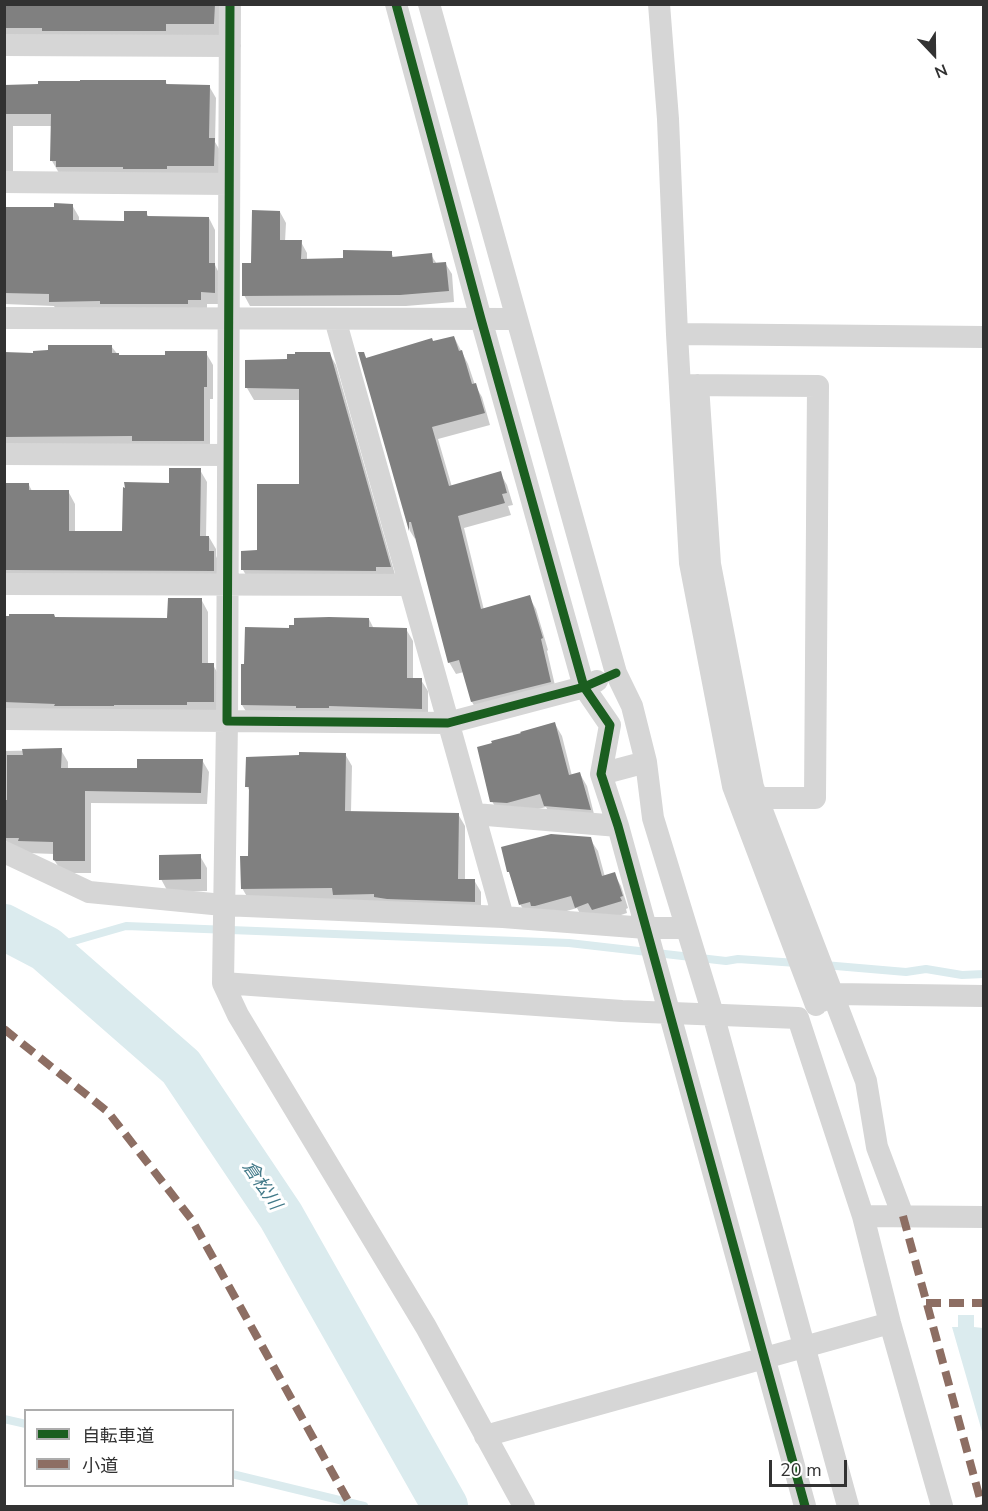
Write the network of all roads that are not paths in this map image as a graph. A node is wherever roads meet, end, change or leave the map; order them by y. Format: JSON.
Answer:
{"nodes":[{"id":1,"x":230,"y":4,"type":"edge"},
{"id":2,"x":396,"y":4,"type":"edge"},
{"id":3,"x":429,"y":4,"type":"edge"},
{"id":4,"x":659,"y":4,"type":"edge"},
{"id":5,"x":4,"y":45,"type":"edge"},
{"id":6,"x":230,"y":46,"type":"junction"},
{"id":7,"x":4,"y":182,"type":"edge"},
{"id":8,"x":229,"y":184,"type":"junction"},
{"id":9,"x":4,"y":318,"type":"edge"},
{"id":10,"x":228,"y":319,"type":"junction"},
{"id":11,"x":335,"y":319,"type":"junction"},
{"id":12,"x":481,"y":319,"type":"junction"},
{"id":13,"x":517,"y":319,"type":"junction"},
{"id":14,"x":677,"y":334,"type":"junction"},
{"id":15,"x":984,"y":337,"type":"edge"},
{"id":16,"x":689,"y":385,"type":"junction"},
{"id":17,"x":4,"y":454,"type":"edge"},
{"id":18,"x":228,"y":455,"type":"junction"},
{"id":19,"x":4,"y":584,"type":"edge"},
{"id":20,"x":409,"y":585,"type":"junction"},
{"id":21,"x":228,"y":586,"type":"junction"},
{"id":22,"x":616,"y":673,"type":"junction"},
{"id":23,"x":584,"y":687,"type":"junction"},
{"id":24,"x":4,"y":719,"type":"edge"},
{"id":25,"x":227,"y":721,"type":"junction"},
{"id":26,"x":448,"y":723,"type":"junction"},
{"id":27,"x":646,"y":762,"type":"junction"},
{"id":28,"x":601,"y":774,"type":"junction"},
{"id":29,"x":757,"y":798,"type":"junction"},
{"id":30,"x":475,"y":814,"type":"junction"},
{"id":31,"x":618,"y":826,"type":"junction"},
{"id":32,"x":4,"y":852,"type":"edge"},
{"id":33,"x":223,"y":905,"type":"junction"},
{"id":34,"x":503,"y":917,"type":"junction"},
{"id":35,"x":646,"y":928,"type":"junction"},
{"id":36,"x":686,"y":928,"type":"junction"},
{"id":37,"x":223,"y":983,"type":"junction"},
{"id":38,"x":984,"y":996,"type":"edge"},
{"id":39,"x":816,"y":1006,"type":"junction"},
{"id":40,"x":670,"y":1012,"type":"junction"},
{"id":41,"x":713,"y":1014,"type":"junction"},
{"id":42,"x":863,"y":1216,"type":"junction"},
{"id":43,"x":903,"y":1216,"type":"junction"},
{"id":44,"x":984,"y":1217,"type":"edge"},
{"id":45,"x":890,"y":1323,"type":"junction"},
{"id":46,"x":804,"y":1347,"type":"junction"},
{"id":47,"x":764,"y":1358,"type":"junction"},
{"id":48,"x":485,"y":1436,"type":"junction"},
{"id":49,"x":524,"y":1506,"type":"edge"},
{"id":50,"x":805,"y":1506,"type":"edge"},
{"id":51,"x":848,"y":1506,"type":"edge"},
{"id":52,"x":942,"y":1506,"type":"edge"}],
"edges":[{"from":1,"to":6,"type":"street"},
{"from":2,"to":12,"type":"street"},
{"from":3,"to":13,"type":"street"},
{"from":4,"to":14,"type":"street"},
{"from":5,"to":6,"type":"street"},
{"from":6,"to":8,"type":"street"},
{"from":7,"to":8,"type":"street"},
{"from":8,"to":10,"type":"street"},
{"from":9,"to":10,"type":"street"},
{"from":10,"to":11,"type":"street"},
{"from":10,"to":18,"type":"street"},
{"from":11,"to":12,"type":"street"},
{"from":11,"to":20,"type":"street"},
{"from":12,"to":13,"type":"street"},
{"from":12,"to":23,"type":"street"},
{"from":13,"to":22,"type":"street"},
{"from":14,"to":15,"type":"street"},
{"from":14,"to":16,"type":"street"},
{"from":16,"to":29,"type":"street"},
{"from":16,"to":29,"type":"street"},
{"from":16,"to":39,"type":"street"},
{"from":17,"to":18,"type":"street"},
{"from":18,"to":21,"type":"street"},
{"from":19,"to":21,"type":"street"},
{"from":20,"to":21,"type":"street"},
{"from":20,"to":26,"type":"street"},
{"from":21,"to":25,"type":"street"},
{"from":22,"to":23,"type":"street"},
{"from":22,"to":27,"type":"street"},
{"from":23,"to":26,"type":"street"},
{"from":23,"to":28,"type":"street"},
{"from":24,"to":25,"type":"street"},
{"from":25,"to":26,"type":"street"},
{"from":25,"to":33,"type":"street"},
{"from":26,"to":30,"type":"street"},
{"from":27,"to":28,"type":"street"},
{"from":27,"to":36,"type":"street"},
{"from":28,"to":31,"type":"street"},
{"from":29,"to":39,"type":"street"},
{"from":30,"to":31,"type":"street"},
{"from":30,"to":34,"type":"street"},
{"from":31,"to":35,"type":"street"},
{"from":32,"to":33,"type":"street"},
{"from":33,"to":34,"type":"street"},
{"from":33,"to":37,"type":"street"},
{"from":34,"to":35,"type":"street"},
{"from":35,"to":36,"type":"street"},
{"from":35,"to":40,"type":"street"},
{"from":36,"to":41,"type":"street"},
{"from":37,"to":40,"type":"street"},
{"from":37,"to":48,"type":"street"},
{"from":38,"to":39,"type":"street"},
{"from":39,"to":41,"type":"street"},
{"from":39,"to":42,"type":"street"},
{"from":39,"to":43,"type":"street"},
{"from":40,"to":41,"type":"street"},
{"from":40,"to":47,"type":"street"},
{"from":41,"to":46,"type":"street"},
{"from":42,"to":43,"type":"street"},
{"from":42,"to":45,"type":"street"},
{"from":43,"to":44,"type":"street"},
{"from":45,"to":46,"type":"street"},
{"from":45,"to":52,"type":"street"},
{"from":46,"to":47,"type":"street"},
{"from":46,"to":51,"type":"street"},
{"from":47,"to":48,"type":"street"},
{"from":47,"to":50,"type":"street"},
{"from":48,"to":49,"type":"street"}]}
